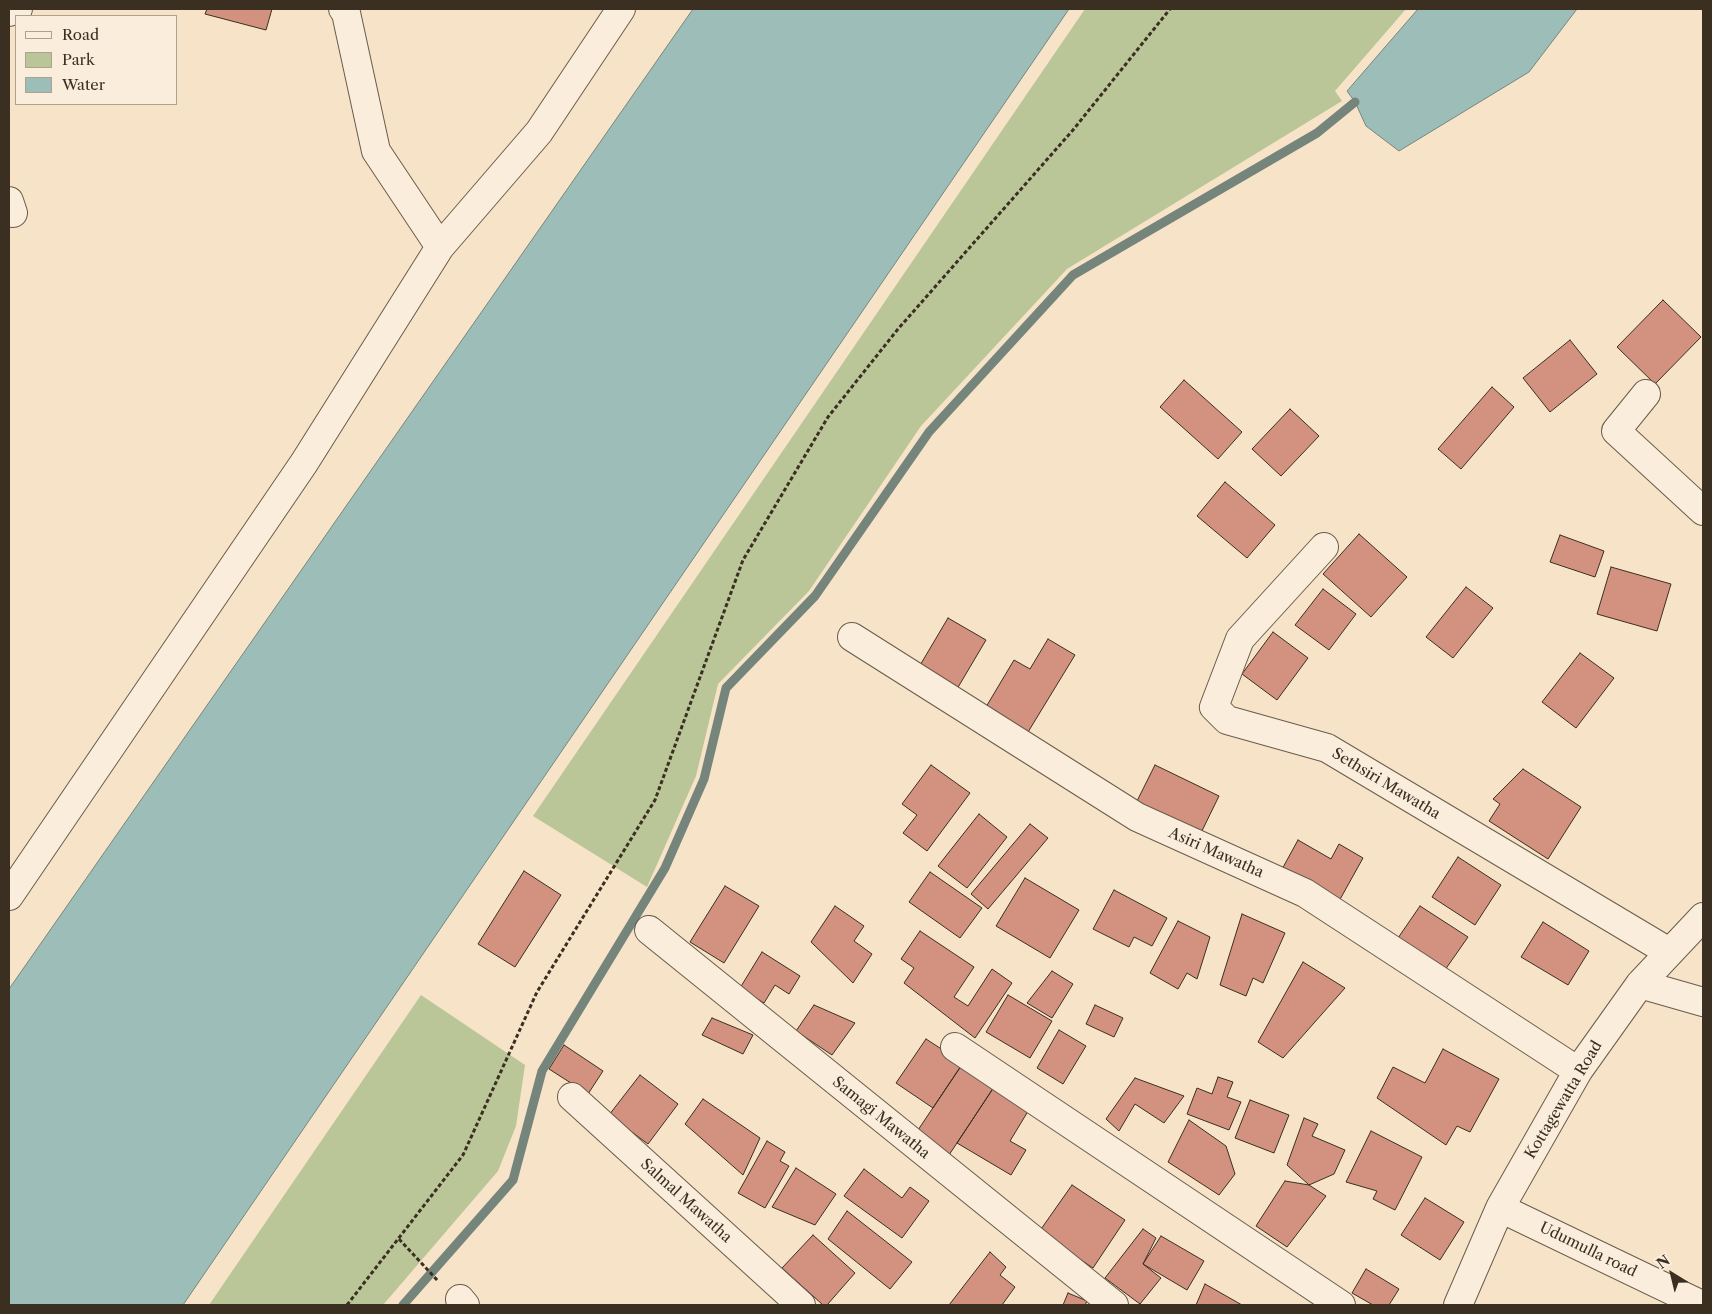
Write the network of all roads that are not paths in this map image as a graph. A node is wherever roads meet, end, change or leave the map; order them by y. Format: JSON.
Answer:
{"nodes":[{"id":1,"x":18,"y":9,"type":"edge"},
{"id":2,"x":343,"y":9,"type":"edge"},
{"id":3,"x":621,"y":9,"type":"edge"},
{"id":4,"x":9,"y":12,"type":"edge"},
{"id":5,"x":440,"y":247,"type":"junction"},
{"id":6,"x":1646,"y":394,"type":"dead end"},
{"id":7,"x":1703,"y":511,"type":"edge"},
{"id":8,"x":1324,"y":547,"type":"dead end"},
{"id":9,"x":852,"y":637,"type":"dead end"},
{"id":10,"x":9,"y":896,"type":"edge"},
{"id":11,"x":1703,"y":918,"type":"edge"},
{"id":12,"x":649,"y":930,"type":"dead end"},
{"id":13,"x":1669,"y":952,"type":"junction"},
{"id":14,"x":1640,"y":984,"type":"junction"},
{"id":15,"x":1703,"y":1002,"type":"edge"},
{"id":16,"x":955,"y":1047,"type":"dead end"},
{"id":17,"x":1578,"y":1070,"type":"junction"},
{"id":18,"x":572,"y":1096,"type":"dead end"},
{"id":19,"x":1500,"y":1208,"type":"junction"},
{"id":20,"x":801,"y":1305,"type":"edge"},
{"id":21,"x":1114,"y":1305,"type":"edge"},
{"id":22,"x":1340,"y":1305,"type":"edge"},
{"id":23,"x":1458,"y":1305,"type":"edge"},
{"id":24,"x":1702,"y":1305,"type":"edge"}],
"edges":[{"from":1,"to":4,"type":"street"},
{"from":2,"to":5,"type":"street"},
{"from":3,"to":5,"type":"street"},
{"from":5,"to":10,"type":"street"},
{"from":6,"to":7,"type":"street"},
{"from":8,"to":13,"type":"street","name":"Sethsiri Mawatha"},
{"from":9,"to":17,"type":"street","name":"Asiri Mawatha"},
{"from":11,"to":13,"type":"street","name":"Kottagewatta Road"},
{"from":12,"to":21,"type":"street","name":"Samagi Mawatha"},
{"from":13,"to":14,"type":"street","name":"Kottagewatta Road"},
{"from":14,"to":15,"type":"street"},
{"from":14,"to":17,"type":"street","name":"Kottagewatta Road"},
{"from":16,"to":22,"type":"street"},
{"from":17,"to":19,"type":"street","name":"Kottagewatta Road"},
{"from":18,"to":20,"type":"street","name":"Salmal Mawatha"},
{"from":19,"to":23,"type":"street","name":"Kottagewatta Road"},
{"from":19,"to":24,"type":"street","name":"Udumulla road"}]}
